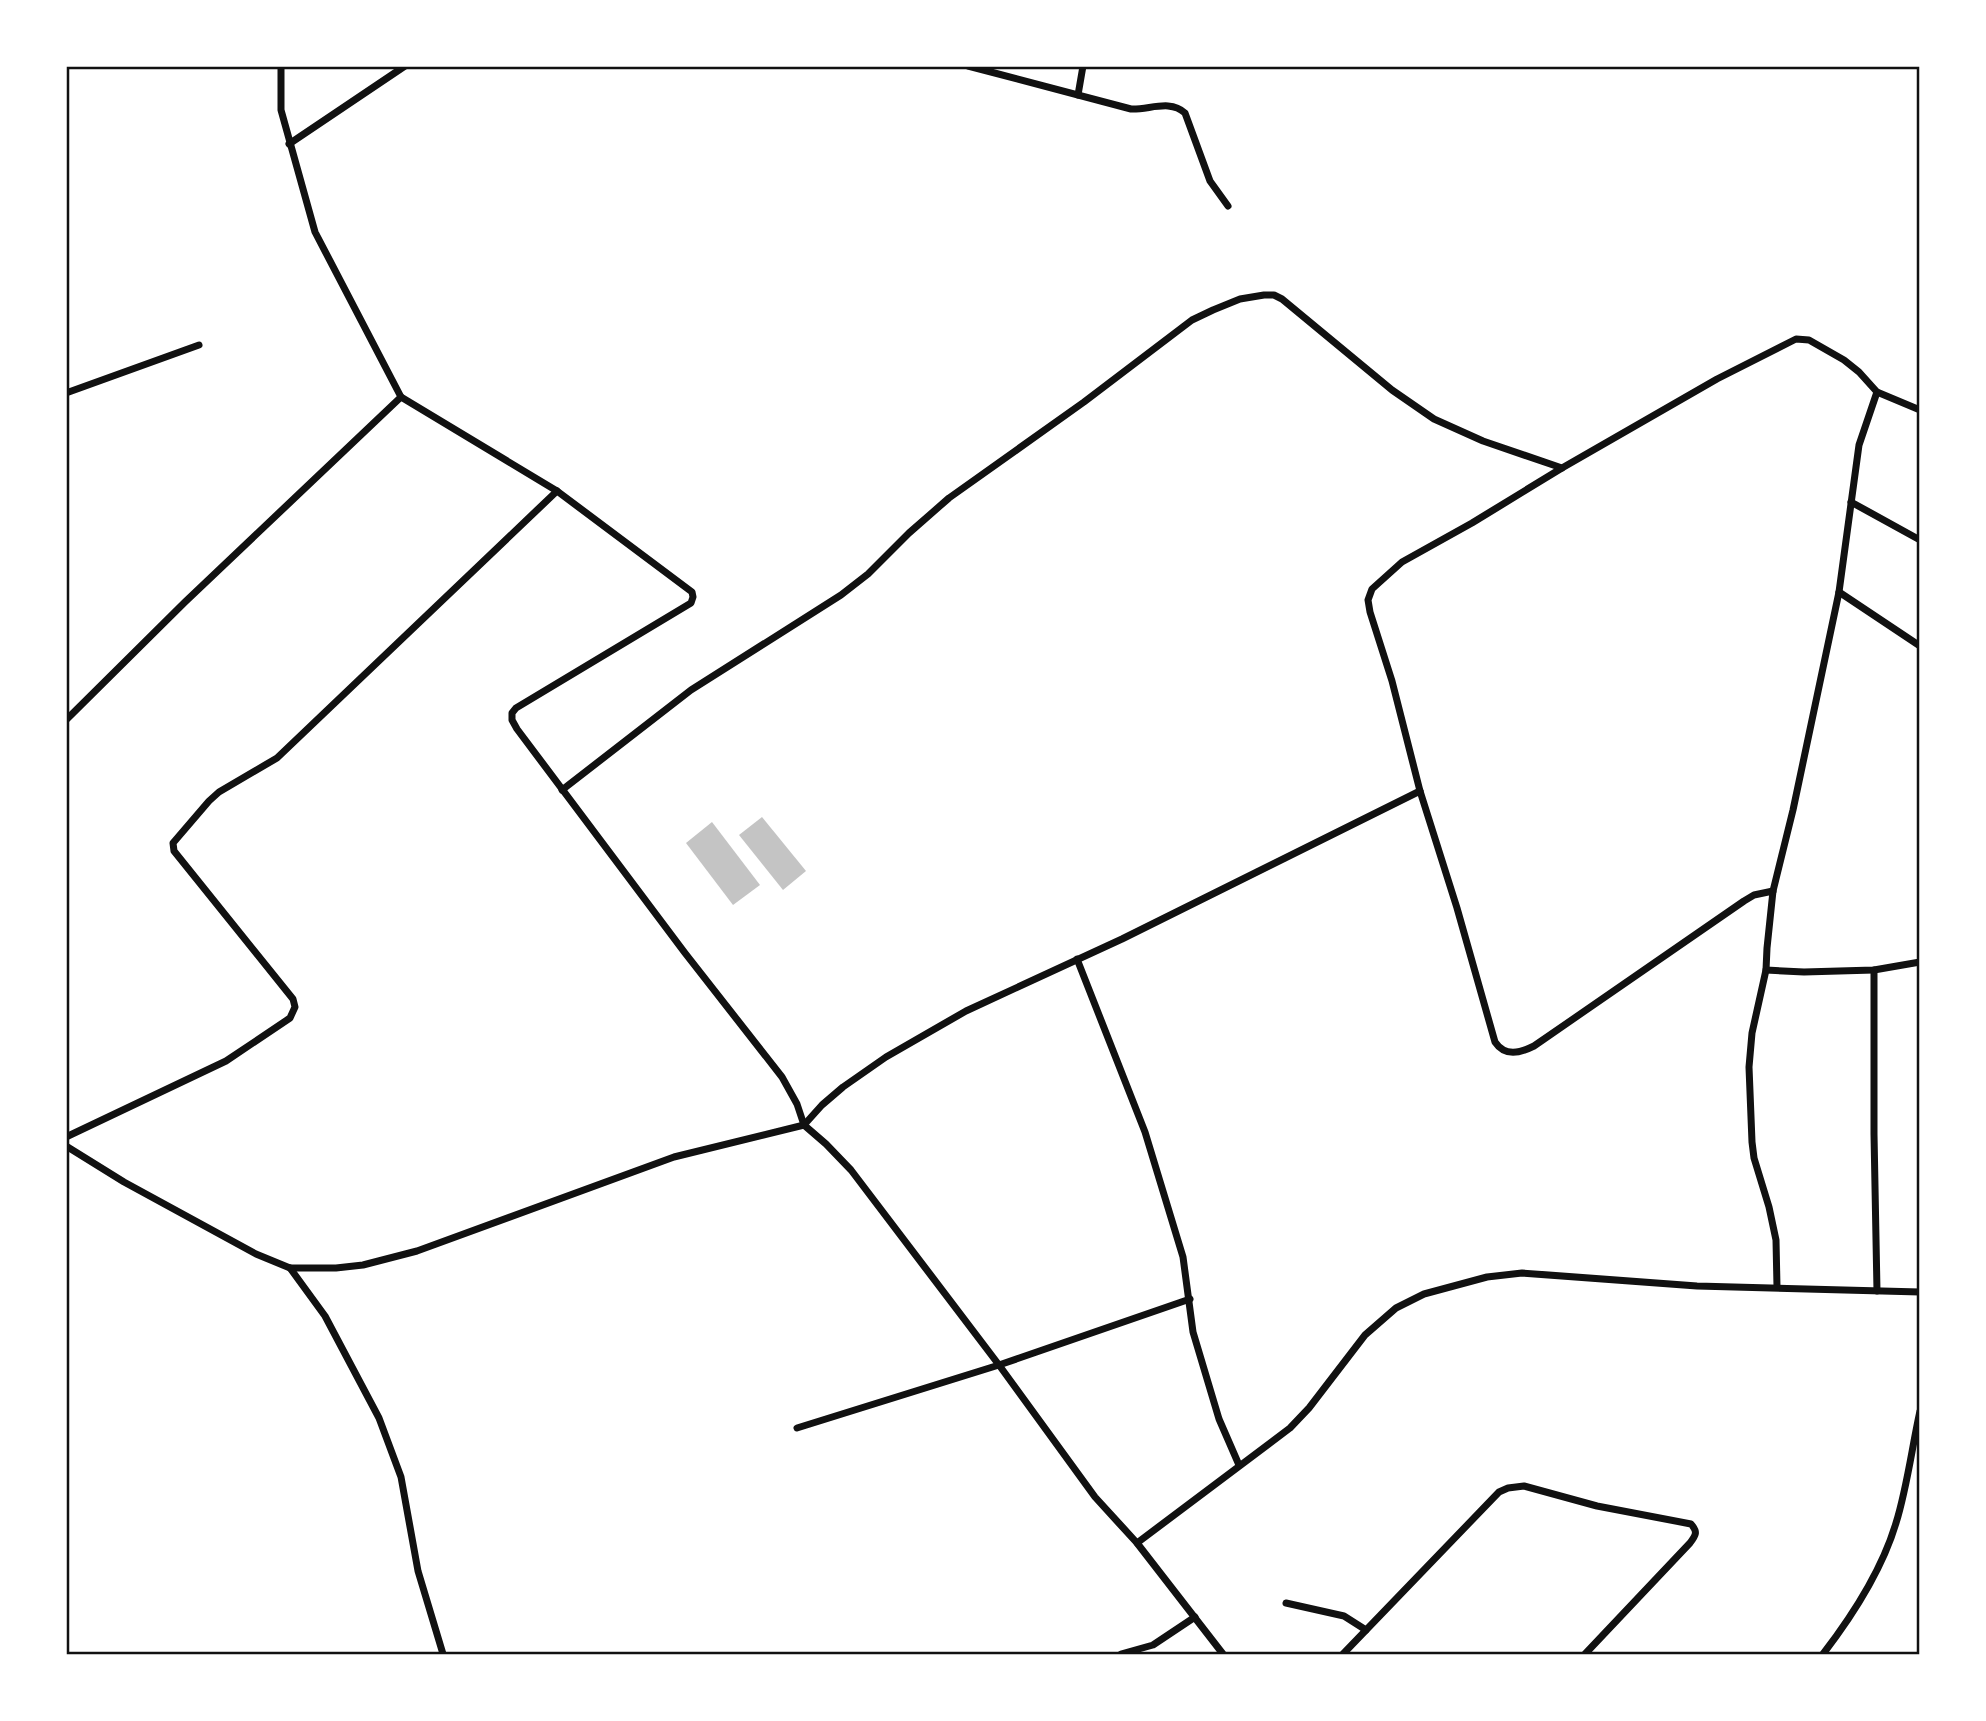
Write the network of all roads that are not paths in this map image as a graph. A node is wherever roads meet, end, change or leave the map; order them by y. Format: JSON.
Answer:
{"nodes":[{"id":1,"x":281,"y":66,"type":"edge"},
{"id":2,"x":405,"y":66,"type":"edge"},
{"id":3,"x":968,"y":66,"type":"edge"},
{"id":4,"x":1083,"y":66,"type":"edge"},
{"id":5,"x":1078,"y":95,"type":"junction"},
{"id":6,"x":289,"y":144,"type":"junction"},
{"id":7,"x":1228,"y":206,"type":"dead end"},
{"id":8,"x":199,"y":345,"type":"dead end"},
{"id":9,"x":1877,"y":392,"type":"junction"},
{"id":10,"x":66,"y":393,"type":"edge"},
{"id":11,"x":401,"y":397,"type":"junction"},
{"id":12,"x":1920,"y":410,"type":"edge"},
{"id":13,"x":1562,"y":468,"type":"junction"},
{"id":14,"x":557,"y":491,"type":"junction"},
{"id":15,"x":1851,"y":502,"type":"junction"},
{"id":16,"x":1920,"y":540,"type":"edge"},
{"id":17,"x":1839,"y":592,"type":"junction"},
{"id":18,"x":1920,"y":646,"type":"edge"},
{"id":19,"x":66,"y":720,"type":"edge"},
{"id":20,"x":562,"y":790,"type":"junction"},
{"id":21,"x":1420,"y":791,"type":"junction"},
{"id":22,"x":1773,"y":891,"type":"junction"},
{"id":23,"x":1077,"y":959,"type":"junction"},
{"id":24,"x":1920,"y":962,"type":"edge"},
{"id":25,"x":1766,"y":970,"type":"junction"},
{"id":26,"x":1874,"y":970,"type":"junction"},
{"id":27,"x":804,"y":1125,"type":"junction"},
{"id":28,"x":66,"y":1137,"type":"edge"},
{"id":29,"x":66,"y":1146,"type":"edge"},
{"id":30,"x":290,"y":1268,"type":"junction"},
{"id":31,"x":1777,"y":1287,"type":"junction"},
{"id":32,"x":1877,"y":1291,"type":"junction"},
{"id":33,"x":1920,"y":1292,"type":"edge"},
{"id":34,"x":1190,"y":1299,"type":"junction"},
{"id":35,"x":999,"y":1365,"type":"junction"},
{"id":36,"x":1920,"y":1411,"type":"edge"},
{"id":37,"x":797,"y":1428,"type":"dead end"},
{"id":38,"x":1239,"y":1465,"type":"junction"},
{"id":39,"x":1136,"y":1543,"type":"junction"},
{"id":40,"x":1286,"y":1603,"type":"dead end"},
{"id":41,"x":1195,"y":1617,"type":"junction"},
{"id":42,"x":1366,"y":1630,"type":"junction"},
{"id":43,"x":443,"y":1654,"type":"edge"},
{"id":44,"x":1121,"y":1654,"type":"edge"},
{"id":45,"x":1223,"y":1654,"type":"edge"},
{"id":46,"x":1343,"y":1654,"type":"edge"},
{"id":47,"x":1585,"y":1654,"type":"edge"},
{"id":48,"x":1823,"y":1654,"type":"edge"}],
"edges":[{"from":1,"to":6,"type":"street"},
{"from":2,"to":6,"type":"street"},
{"from":3,"to":5,"type":"street"},
{"from":4,"to":5,"type":"street"},
{"from":5,"to":7,"type":"street"},
{"from":6,"to":11,"type":"street"},
{"from":8,"to":10,"type":"street"},
{"from":9,"to":12,"type":"street"},
{"from":9,"to":13,"type":"street"},
{"from":9,"to":15,"type":"street"},
{"from":11,"to":14,"type":"street"},
{"from":11,"to":19,"type":"street"},
{"from":13,"to":20,"type":"street"},
{"from":13,"to":21,"type":"street"},
{"from":14,"to":20,"type":"street"},
{"from":14,"to":28,"type":"street"},
{"from":15,"to":16,"type":"street"},
{"from":15,"to":17,"type":"street"},
{"from":17,"to":18,"type":"street"},
{"from":17,"to":22,"type":"street"},
{"from":20,"to":27,"type":"street"},
{"from":21,"to":22,"type":"street"},
{"from":21,"to":23,"type":"street"},
{"from":22,"to":25,"type":"street"},
{"from":23,"to":27,"type":"street"},
{"from":23,"to":34,"type":"street"},
{"from":24,"to":26,"type":"street"},
{"from":25,"to":26,"type":"street"},
{"from":25,"to":31,"type":"street"},
{"from":26,"to":32,"type":"street"},
{"from":27,"to":30,"type":"street"},
{"from":27,"to":35,"type":"street"},
{"from":29,"to":30,"type":"street"},
{"from":30,"to":43,"type":"street"},
{"from":31,"to":32,"type":"street"},
{"from":31,"to":38,"type":"street"},
{"from":32,"to":33,"type":"street"},
{"from":34,"to":35,"type":"street"},
{"from":34,"to":38,"type":"street"},
{"from":35,"to":37,"type":"street"},
{"from":35,"to":39,"type":"street"},
{"from":36,"to":48,"type":"street"},
{"from":38,"to":39,"type":"street"},
{"from":39,"to":41,"type":"street"},
{"from":40,"to":42,"type":"street"},
{"from":41,"to":44,"type":"street"},
{"from":41,"to":45,"type":"street"},
{"from":42,"to":46,"type":"street"},
{"from":42,"to":47,"type":"street"}]}
